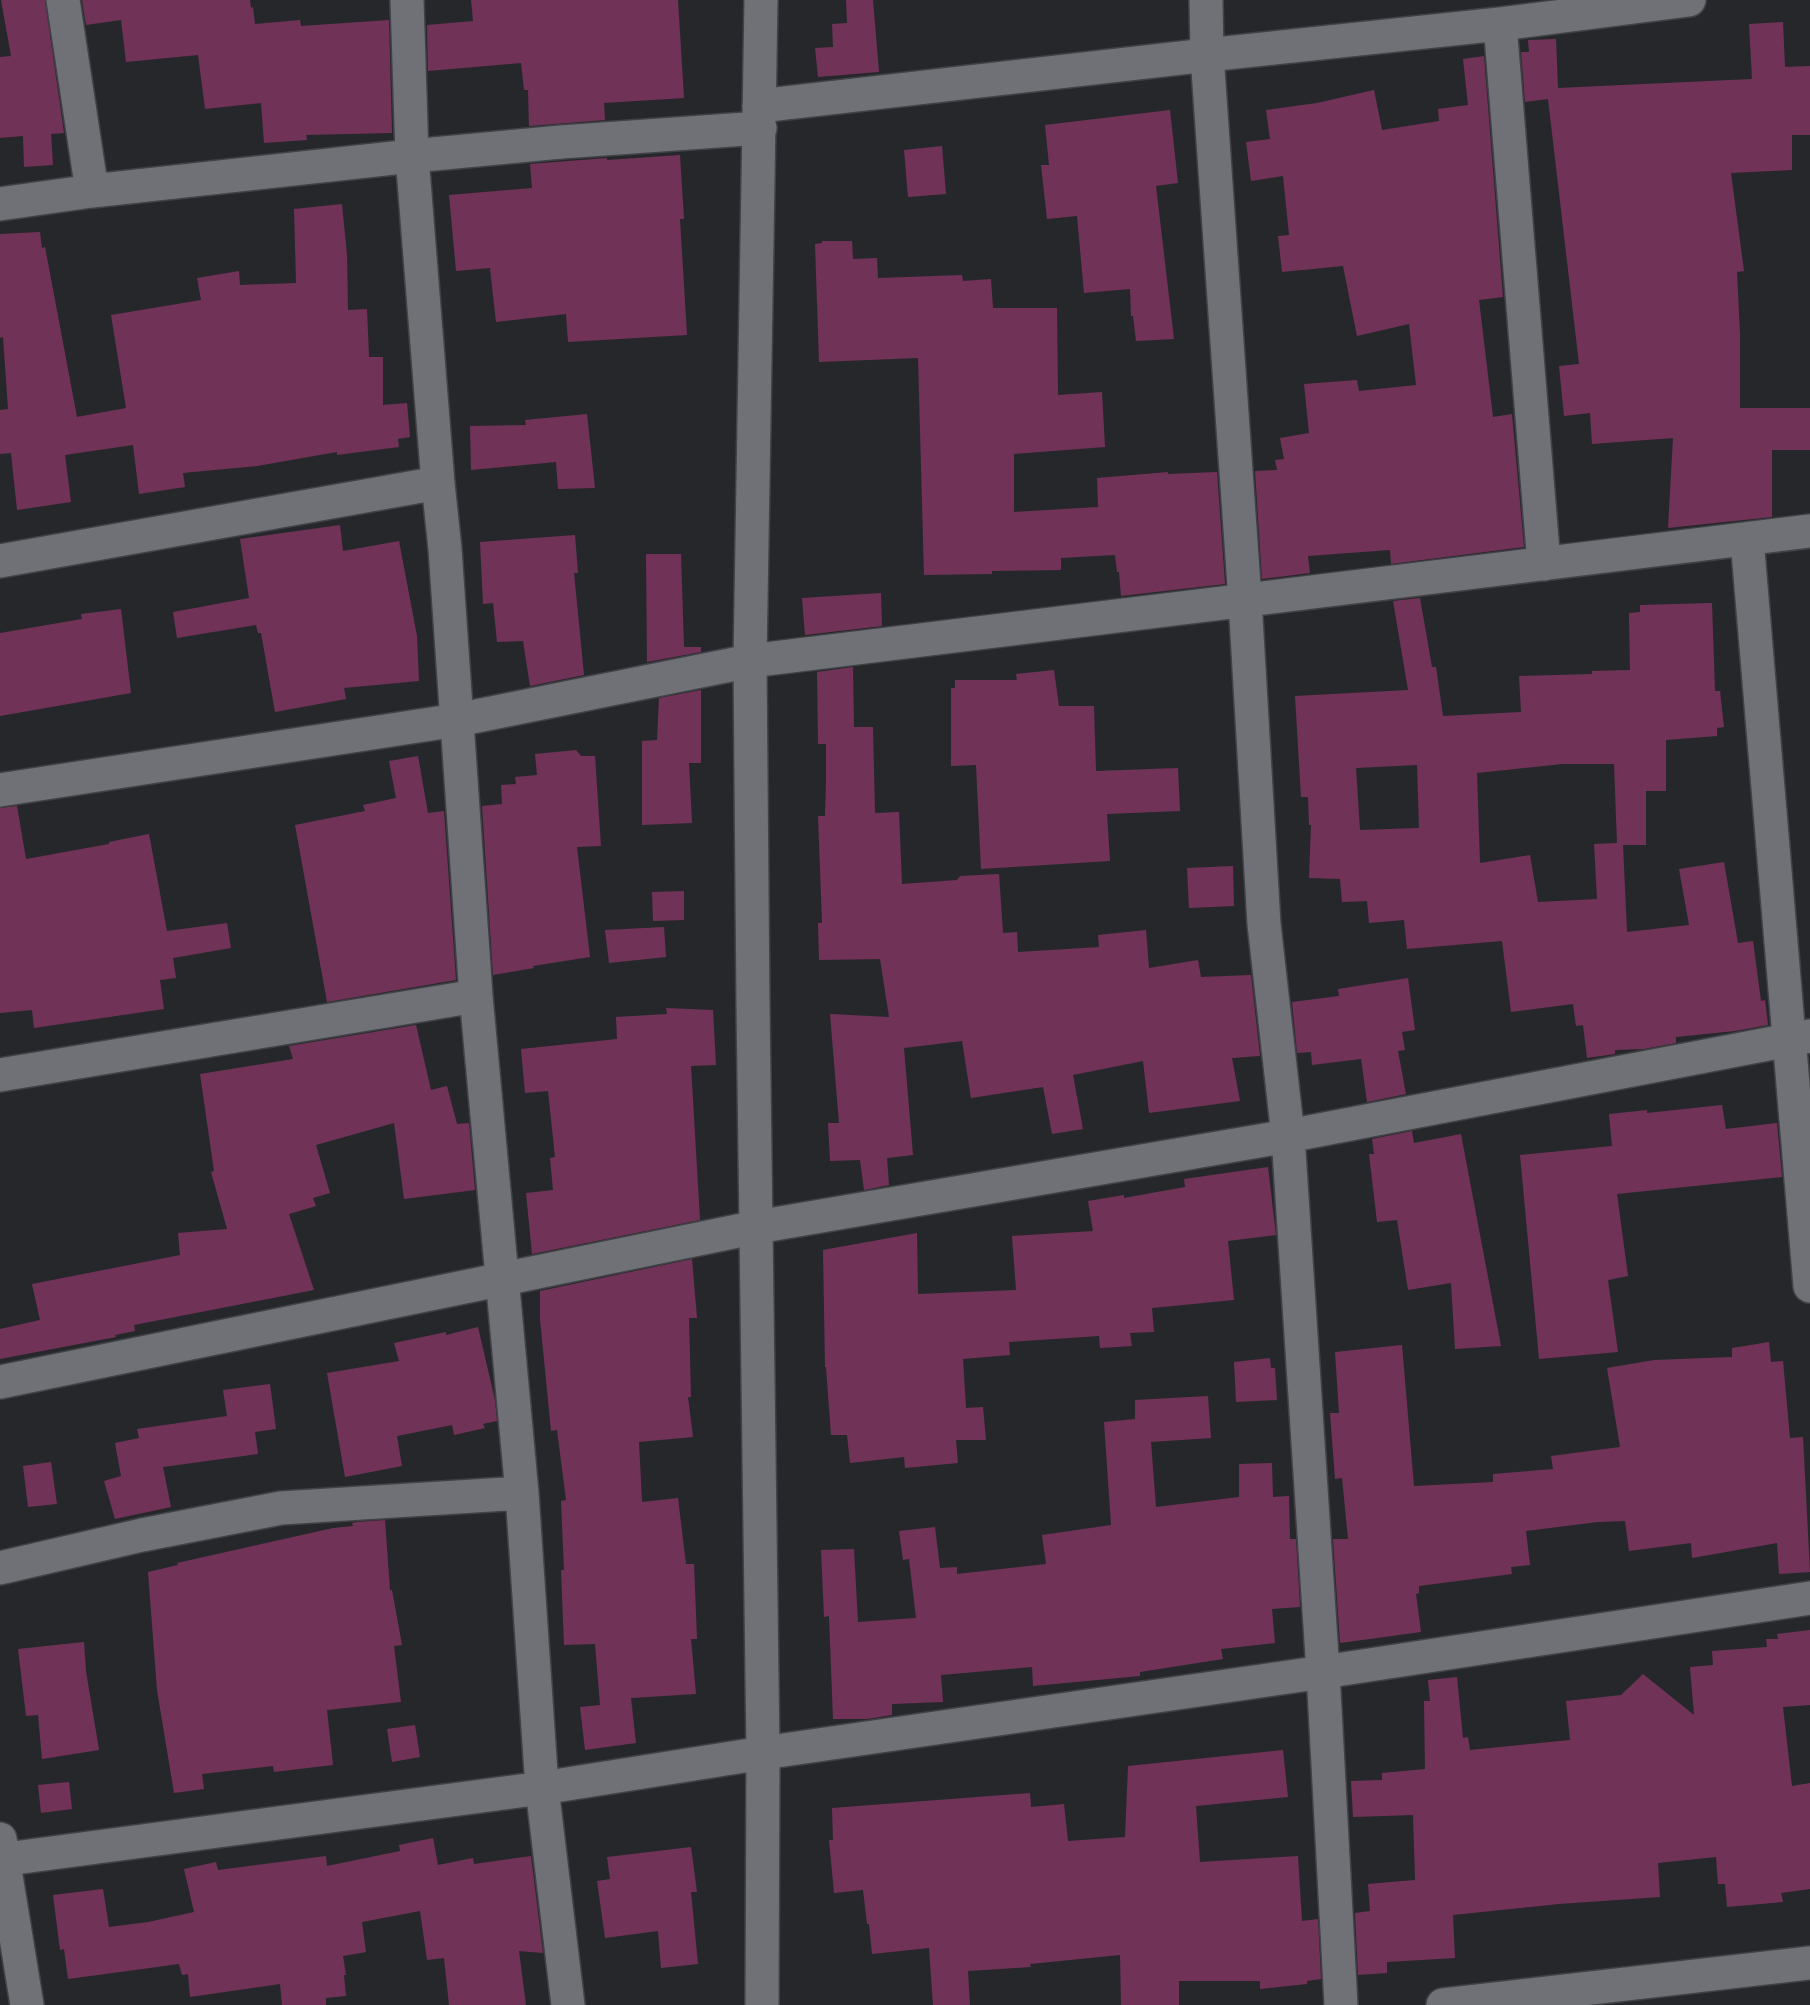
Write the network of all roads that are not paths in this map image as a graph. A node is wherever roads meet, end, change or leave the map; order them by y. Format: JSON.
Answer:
{"nodes":[{"id":1,"x":63,"y":0,"type":"edge"},
{"id":2,"x":407,"y":0,"type":"edge"},
{"id":3,"x":761,"y":0,"type":"edge"},
{"id":4,"x":1206,"y":0,"type":"edge"},
{"id":5,"x":1689,"y":0,"type":"edge"},
{"id":6,"x":1500,"y":24,"type":"junction"},
{"id":7,"x":1207,"y":55,"type":"junction"},
{"id":8,"x":760,"y":117,"type":"junction"},
{"id":9,"x":412,"y":156,"type":"junction"},
{"id":10,"x":92,"y":191,"type":"junction"},
{"id":11,"x":0,"y":204,"type":"edge"},
{"id":12,"x":438,"y":483,"type":"junction"},
{"id":13,"x":1810,"y":531,"type":"edge"},
{"id":14,"x":1747,"y":539,"type":"junction"},
{"id":15,"x":0,"y":561,"type":"edge"},
{"id":16,"x":1544,"y":564,"type":"junction"},
{"id":17,"x":1245,"y":600,"type":"junction"},
{"id":18,"x":750,"y":661,"type":"junction"},
{"id":19,"x":457,"y":720,"type":"junction"},
{"id":20,"x":0,"y":790,"type":"edge"},
{"id":21,"x":476,"y":996,"type":"junction"},
{"id":22,"x":1800,"y":1038,"type":"edge"},
{"id":23,"x":0,"y":1075,"type":"edge"},
{"id":24,"x":1288,"y":1137,"type":"junction"},
{"id":25,"x":757,"y":1227,"type":"junction"},
{"id":26,"x":503,"y":1280,"type":"junction"},
{"id":27,"x":1810,"y":1286,"type":"edge"},
{"id":28,"x":0,"y":1382,"type":"edge"},
{"id":29,"x":522,"y":1493,"type":"junction"},
{"id":30,"x":0,"y":1568,"type":"edge"},
{"id":31,"x":1810,"y":1598,"type":"edge"},
{"id":32,"x":1323,"y":1672,"type":"junction"},
{"id":33,"x":764,"y":1753,"type":"junction"},
{"id":34,"x":543,"y":1788,"type":"junction"},
{"id":35,"x":1,"y":1853,"type":"edge"},
{"id":36,"x":1810,"y":1963,"type":"edge"},
{"id":37,"x":27,"y":2005,"type":"edge"},
{"id":38,"x":568,"y":2005,"type":"edge"},
{"id":39,"x":762,"y":2005,"type":"edge"},
{"id":40,"x":1341,"y":2005,"type":"edge"},
{"id":41,"x":1443,"y":2005,"type":"edge"}],
"edges":[{"from":1,"to":10,"type":"street"},
{"from":2,"to":9,"type":"street"},
{"from":3,"to":8,"type":"street"},
{"from":4,"to":7,"type":"street"},
{"from":5,"to":6,"type":"street"},
{"from":6,"to":7,"type":"street"},
{"from":6,"to":16,"type":"street"},
{"from":7,"to":8,"type":"street"},
{"from":7,"to":17,"type":"street"},
{"from":8,"to":9,"type":"street"},
{"from":8,"to":18,"type":"street"},
{"from":9,"to":10,"type":"street"},
{"from":9,"to":12,"type":"street"},
{"from":10,"to":11,"type":"street"},
{"from":12,"to":15,"type":"street"},
{"from":12,"to":19,"type":"street"},
{"from":13,"to":14,"type":"street"},
{"from":14,"to":16,"type":"street"},
{"from":14,"to":22,"type":"street"},
{"from":16,"to":17,"type":"street"},
{"from":17,"to":18,"type":"street"},
{"from":17,"to":24,"type":"street"},
{"from":18,"to":19,"type":"street"},
{"from":18,"to":25,"type":"street"},
{"from":19,"to":20,"type":"street"},
{"from":19,"to":21,"type":"street"},
{"from":21,"to":23,"type":"street"},
{"from":21,"to":26,"type":"street"},
{"from":22,"to":24,"type":"street"},
{"from":22,"to":27,"type":"street"},
{"from":24,"to":25,"type":"street"},
{"from":24,"to":32,"type":"street"},
{"from":25,"to":26,"type":"street"},
{"from":25,"to":33,"type":"street"},
{"from":26,"to":28,"type":"street"},
{"from":26,"to":29,"type":"street"},
{"from":29,"to":30,"type":"street"},
{"from":29,"to":34,"type":"street"},
{"from":31,"to":32,"type":"street"},
{"from":32,"to":33,"type":"street"},
{"from":32,"to":40,"type":"street"},
{"from":33,"to":34,"type":"street"},
{"from":33,"to":39,"type":"street"},
{"from":34,"to":35,"type":"street"},
{"from":34,"to":38,"type":"street"},
{"from":35,"to":37,"type":"street"},
{"from":36,"to":41,"type":"street"}]}
